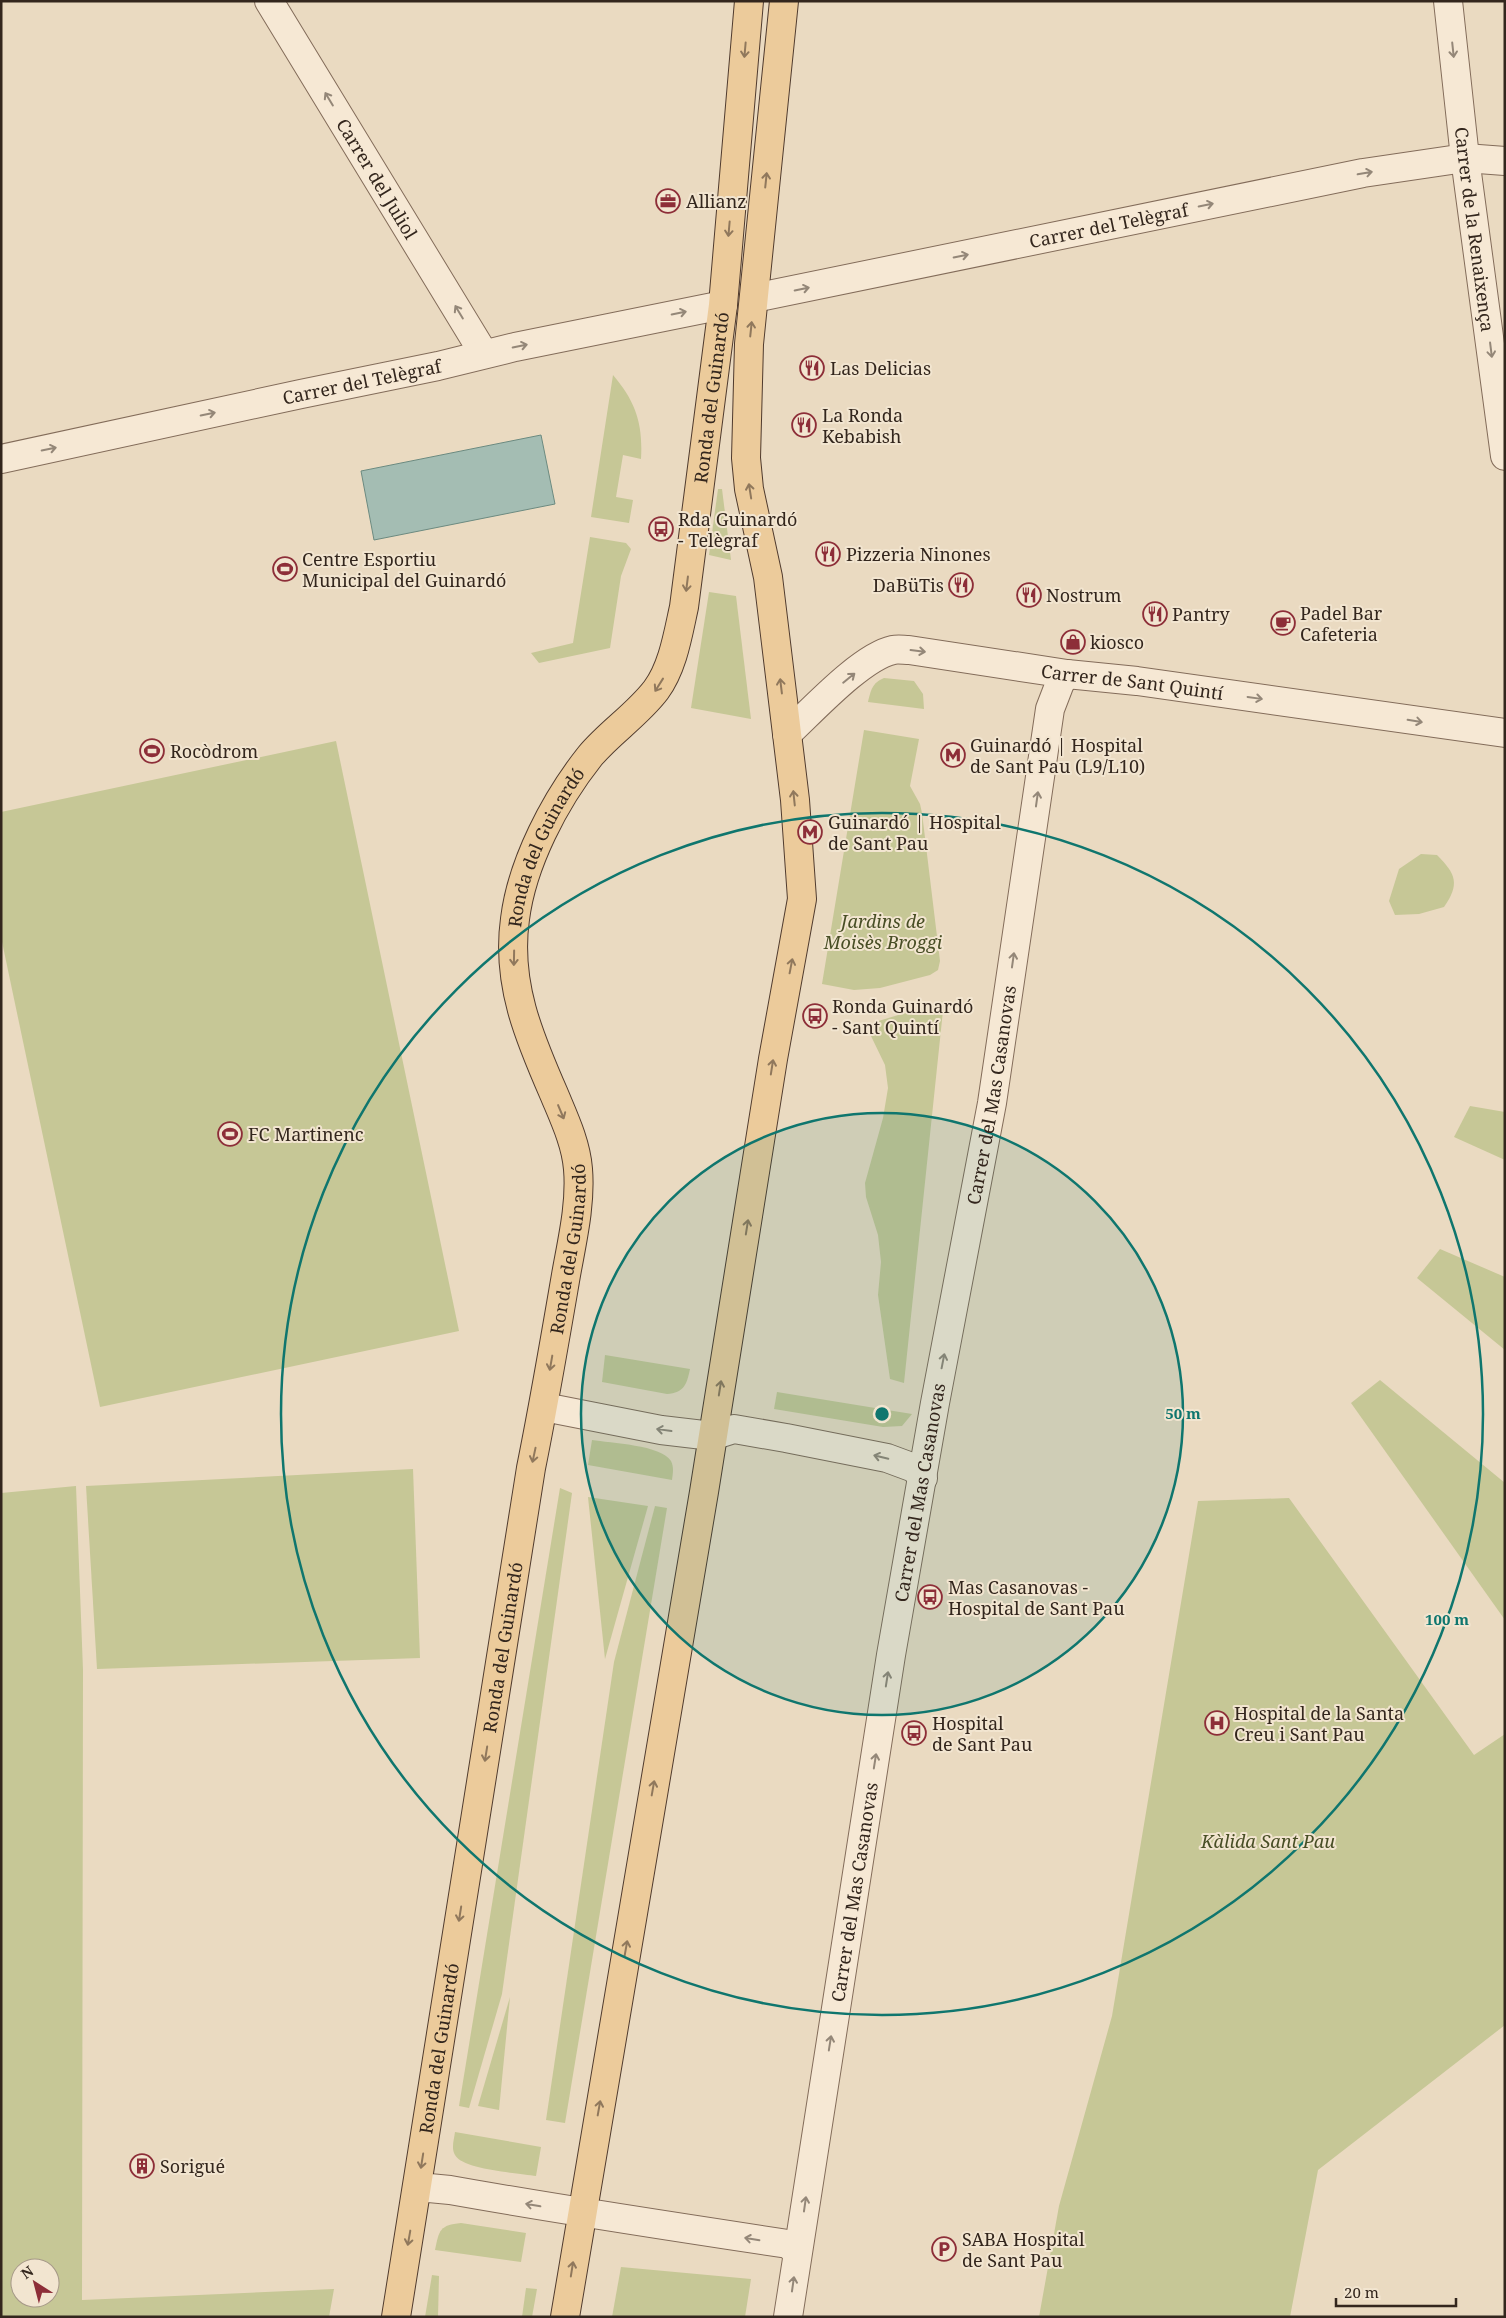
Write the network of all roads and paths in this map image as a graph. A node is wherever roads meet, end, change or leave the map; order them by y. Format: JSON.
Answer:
{"nodes":[{"id":1,"x":269,"y":1,"type":"edge"},
{"id":2,"x":749,"y":1,"type":"edge"},
{"id":3,"x":784,"y":1,"type":"edge"},
{"id":4,"x":1448,"y":1,"type":"edge"},
{"id":5,"x":1465,"y":158,"type":"junction"},
{"id":6,"x":1505,"y":161,"type":"edge"},
{"id":7,"x":754,"y":298,"type":"junction"},
{"id":8,"x":723,"y":305,"type":"junction"},
{"id":9,"x":484,"y":354,"type":"junction"},
{"id":10,"x":1505,"y":456,"type":"edge"},
{"id":11,"x":1,"y":460,"type":"edge"},
{"id":12,"x":1067,"y":674,"type":"junction"},
{"id":13,"x":1505,"y":733,"type":"edge"},
{"id":14,"x":787,"y":734,"type":"junction"},
{"id":15,"x":544,"y":1407,"type":"junction"},
{"id":16,"x":712,"y":1436,"type":"junction"},
{"id":17,"x":923,"y":1478,"type":"junction"},
{"id":18,"x":417,"y":2190,"type":"junction"},
{"id":19,"x":581,"y":2213,"type":"junction"},
{"id":20,"x":797,"y":2252,"type":"junction"},
{"id":21,"x":396,"y":2317,"type":"edge"},
{"id":22,"x":564,"y":2317,"type":"edge"},
{"id":23,"x":788,"y":2317,"type":"edge"}],
"edges":[{"from":9,"to":1,"type":"street","name":"Carrer del Juliol","one_way":true},
{"from":2,"to":8,"type":"main road","name":"Ronda del Guinardó","one_way":true},
{"from":7,"to":3,"type":"main road","name":"Ronda del Guinardó","one_way":true},
{"from":4,"to":5,"type":"street","name":"Carrer de la Renaixença","one_way":true},
{"from":5,"to":6,"type":"street","name":"Carrer del Telègraf"},
{"from":7,"to":5,"type":"street","name":"Carrer del Telègraf","one_way":true},
{"from":5,"to":10,"type":"street","name":"Carrer de la Renaixença","one_way":true},
{"from":7,"to":8,"type":"main road"},
{"from":14,"to":7,"type":"main road","name":"Ronda del Guinardó","one_way":true},
{"from":9,"to":8,"type":"street","name":"Carrer del Telègraf","one_way":true},
{"from":8,"to":15,"type":"main road","name":"Ronda del Guinardó","one_way":true},
{"from":11,"to":9,"type":"street","name":"Carrer del Telègraf","one_way":true},
{"from":12,"to":13,"type":"street","name":"Carrer de Sant Quintí","one_way":true},
{"from":14,"to":12,"type":"street","name":"Carrer de Sant Quintí","one_way":true},
{"from":17,"to":12,"type":"street","name":"Carrer del Mas Casanovas","one_way":true},
{"from":16,"to":14,"type":"main road","name":"Ronda del Guinardó","one_way":true},
{"from":16,"to":15,"type":"street","one_way":true},
{"from":15,"to":18,"type":"main road","name":"Ronda del Guinardó","one_way":true},
{"from":17,"to":16,"type":"street","one_way":true},
{"from":19,"to":16,"type":"main road","name":"Ronda del Guinardó","one_way":true},
{"from":20,"to":17,"type":"street","name":"Carrer del Mas Casanovas","one_way":true},
{"from":19,"to":18,"type":"street","one_way":true},
{"from":18,"to":21,"type":"main road","name":"Ronda del Guinardó","one_way":true},
{"from":20,"to":19,"type":"street","one_way":true},
{"from":22,"to":19,"type":"main road","name":"Ronda del Guinardó","one_way":true},
{"from":23,"to":20,"type":"street","name":"Carrer del Mas Casanovas","one_way":true}]}
